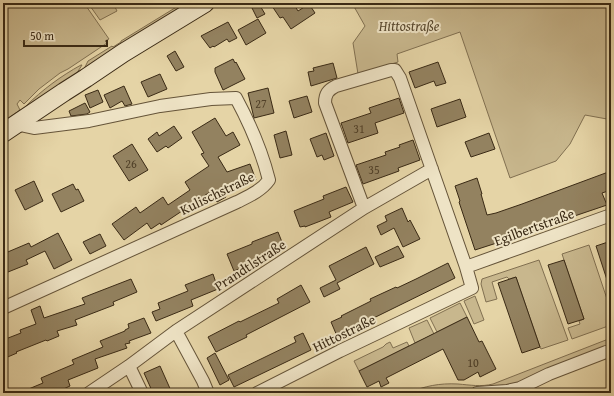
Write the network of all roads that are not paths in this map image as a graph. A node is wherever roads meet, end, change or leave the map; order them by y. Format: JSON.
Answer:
{"nodes":[{"id":1,"x":205,"y":3,"type":"edge"},
{"id":2,"x":9,"y":128,"type":"edge"},
{"id":3,"x":432,"y":169,"type":"junction"},
{"id":4,"x":364,"y":208,"type":"junction"},
{"id":5,"x":611,"y":215,"type":"edge"},
{"id":6,"x":466,"y":267,"type":"junction"},
{"id":7,"x":3,"y":308,"type":"edge"},
{"id":8,"x":176,"y":332,"type":"junction"},
{"id":9,"x":611,"y":351,"type":"edge"},
{"id":10,"x":129,"y":366,"type":"junction"},
{"id":11,"x":89,"y":393,"type":"edge"},
{"id":12,"x":142,"y":393,"type":"edge"},
{"id":13,"x":208,"y":393,"type":"edge"},
{"id":14,"x":257,"y":393,"type":"edge"},
{"id":15,"x":477,"y":393,"type":"edge"}],
"edges":[{"from":1,"to":2,"type":"main road"},
{"from":2,"to":7,"type":"street","name":"Kulischstraße"},
{"from":3,"to":4,"type":"street","name":"Prandtlstraße"},
{"from":3,"to":4,"type":"street","name":"Hittostraße"},
{"from":3,"to":6,"type":"street","name":"Hittostraße"},
{"from":4,"to":8,"type":"street","name":"Prandtlstraße"},
{"from":5,"to":6,"type":"street","name":"Egilbertstraße"},
{"from":6,"to":14,"type":"street","name":"Hittostraße"},
{"from":8,"to":10,"type":"street","name":"Prandtlstraße"},
{"from":8,"to":13,"type":"street"},
{"from":9,"to":15,"type":"street"},
{"from":10,"to":11,"type":"street","name":"Prandtlstraße"},
{"from":10,"to":12,"type":"street"}]}
